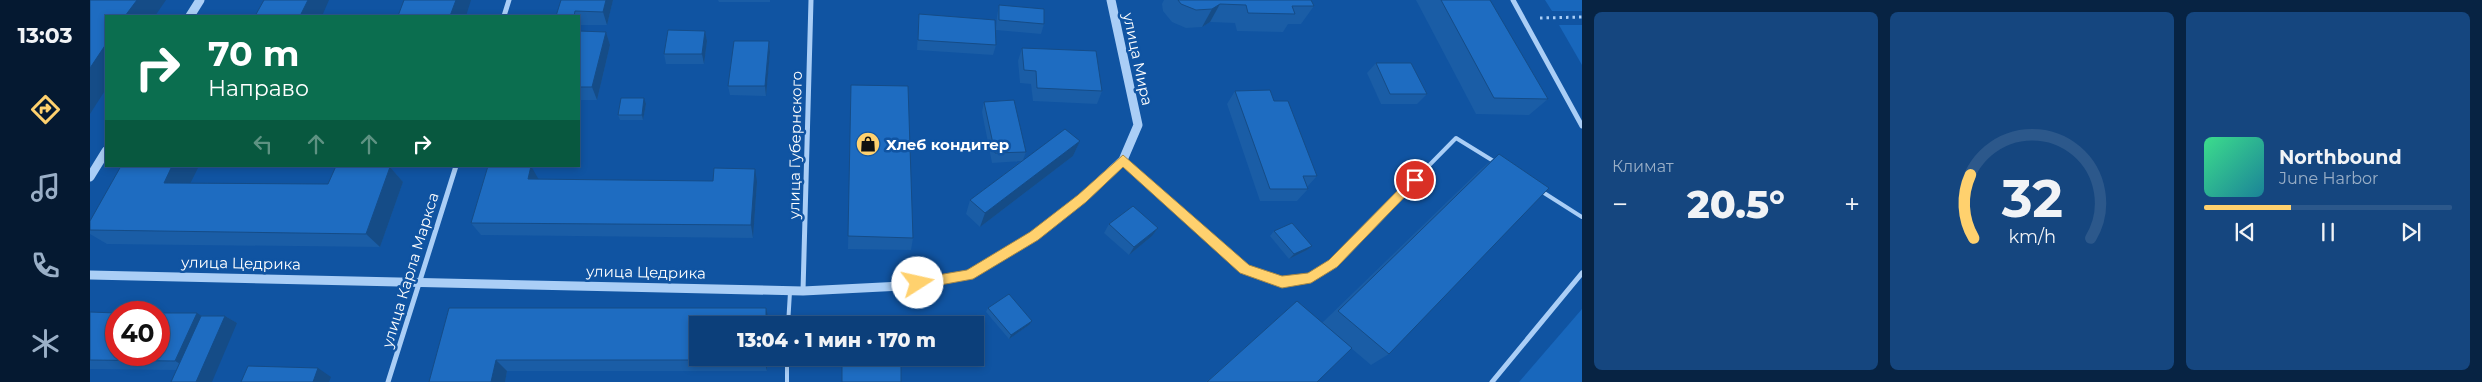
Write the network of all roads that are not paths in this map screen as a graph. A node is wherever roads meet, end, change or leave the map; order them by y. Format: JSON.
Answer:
{"nodes":[{"id":1,"x":200,"y":0,"type":"edge"},
{"id":2,"x":509,"y":0,"type":"edge"},
{"id":3,"x":811,"y":0,"type":"edge"},
{"id":4,"x":1111,"y":0,"type":"edge"},
{"id":5,"x":1513,"y":0,"type":"edge"},
{"id":6,"x":191,"y":15,"type":"edge"},
{"id":7,"x":504,"y":15,"type":"edge"},
{"id":8,"x":1138,"y":125,"type":"joint"},
{"id":9,"x":1582,"y":126,"type":"edge"},
{"id":10,"x":105,"y":153,"type":"edge"},
{"id":11,"x":1123,"y":160,"type":"junction"},
{"id":12,"x":1498,"y":164,"type":"edge"},
{"id":13,"x":456,"y":167,"type":"edge"},
{"id":14,"x":90,"y":177,"type":"edge"},
{"id":15,"x":1532,"y":186,"type":"edge"},
{"id":16,"x":1582,"y":217,"type":"edge"},
{"id":17,"x":1582,"y":273,"type":"edge"},
{"id":18,"x":90,"y":275,"type":"edge"},
{"id":19,"x":419,"y":282,"type":"junction"},
{"id":20,"x":790,"y":290,"type":"junction"},
{"id":21,"x":803,"y":291,"type":"junction"},
{"id":22,"x":789,"y":316,"type":"edge"},
{"id":23,"x":787,"y":366,"type":"edge"},
{"id":24,"x":388,"y":382,"type":"edge"},
{"id":25,"x":787,"y":382,"type":"edge"},
{"id":26,"x":1492,"y":382,"type":"edge"}],
"edges":[{"from":1,"to":6,"type":"street"},
{"from":2,"to":7,"type":"street"},
{"from":3,"to":21,"type":"street","name":"улица Губернского"},
{"from":4,"to":8,"type":"street","name":"улица Мира"},
{"from":5,"to":9,"type":"street"},
{"from":8,"to":11,"type":"street","name":"улица Цедрика"},
{"from":10,"to":14,"type":"street"},
{"from":11,"to":12,"type":"lane"},
{"from":11,"to":21,"type":"street","name":"улица Цедрика"},
{"from":13,"to":19,"type":"street","name":"улица Карла Маркса"},
{"from":15,"to":16,"type":"lane"},
{"from":17,"to":26,"type":"street"},
{"from":18,"to":19,"type":"street","name":"улица Цедрика"},
{"from":19,"to":20,"type":"street","name":"улица Цедрика"},
{"from":19,"to":24,"type":"street","name":"улица Карла Маркса"},
{"from":20,"to":21,"type":"street","name":"улица Цедрика"},
{"from":20,"to":22,"type":"lane"},
{"from":23,"to":25,"type":"lane"}]}
